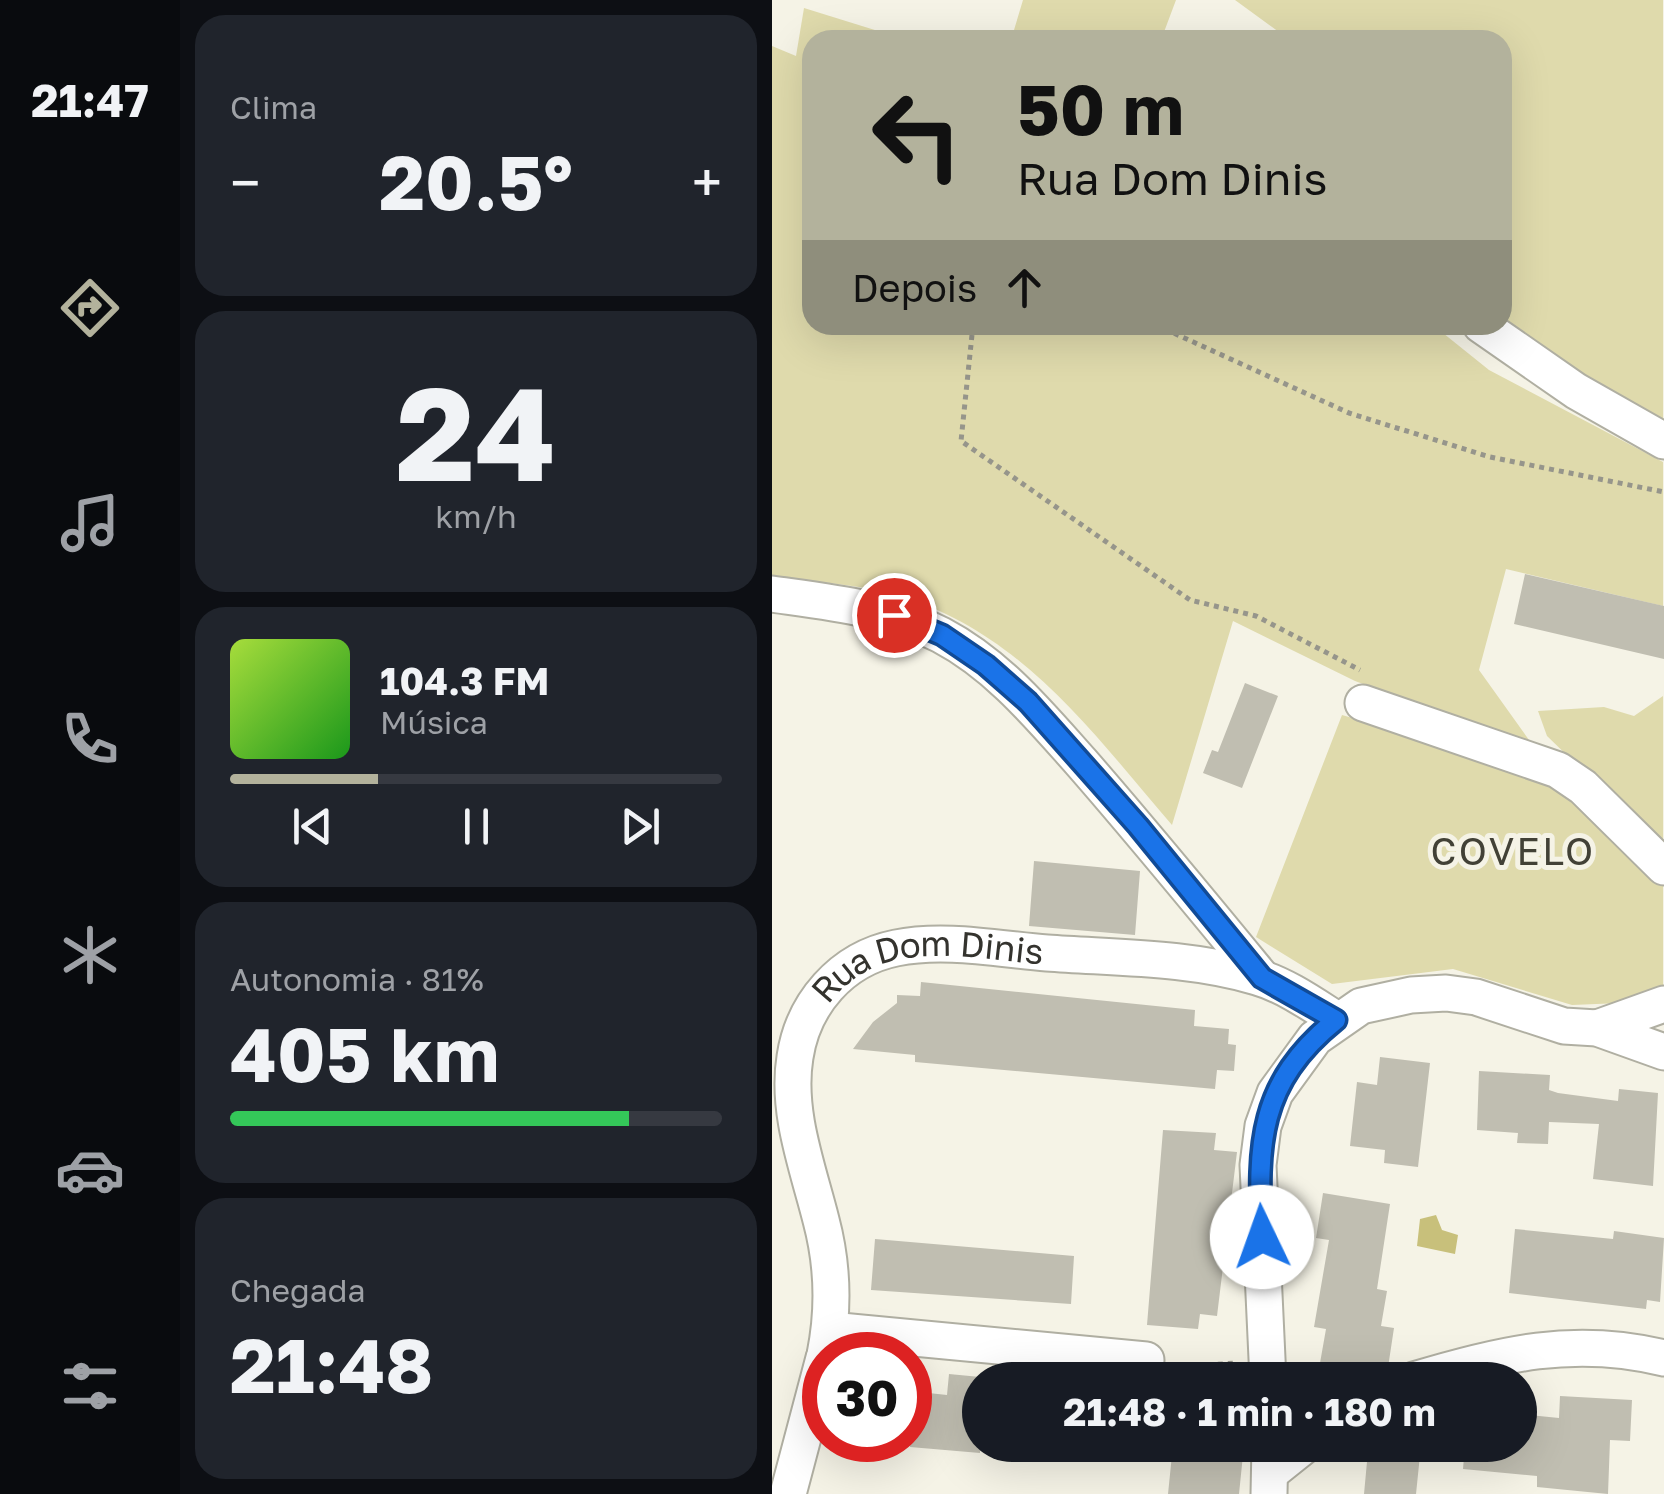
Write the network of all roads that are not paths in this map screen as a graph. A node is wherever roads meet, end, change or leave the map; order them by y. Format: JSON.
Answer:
{"nodes":[{"id":1,"x":1495,"y":335,"type":"edge"},
{"id":2,"x":1664,"y":441,"type":"edge"},
{"id":3,"x":772,"y":594,"type":"edge"},
{"id":4,"x":1378,"y":708,"type":"road end"},
{"id":5,"x":1664,"y":866,"type":"edge"},
{"id":6,"x":1262,"y":978,"type":"junction"},
{"id":7,"x":1664,"y":1004,"type":"edge"},
{"id":8,"x":1336,"y":1020,"type":"junction"},
{"id":9,"x":1597,"y":1028,"type":"junction"},
{"id":10,"x":1664,"y":1052,"type":"edge"},
{"id":11,"x":827,"y":1332,"type":"edge"},
{"id":12,"x":932,"y":1351,"type":"edge"},
{"id":13,"x":1664,"y":1358,"type":"edge"},
{"id":14,"x":1146,"y":1360,"type":"road end"},
{"id":15,"x":1268,"y":1362,"type":"edge"},
{"id":16,"x":1474,"y":1362,"type":"edge"},
{"id":17,"x":802,"y":1441,"type":"edge"},
{"id":18,"x":788,"y":1494,"type":"edge"}],
"edges":[{"from":1,"to":2,"type":"street"},
{"from":3,"to":6,"type":"street"},
{"from":4,"to":5,"type":"street"},
{"from":6,"to":8,"type":"street","name":"Rua Dom Dinis"},
{"from":6,"to":11,"type":"street","name":"Rua Dom Dinis"},
{"from":7,"to":9,"type":"street"},
{"from":8,"to":9,"type":"street"},
{"from":8,"to":15,"type":"street"},
{"from":9,"to":10,"type":"street"},
{"from":12,"to":14,"type":"street"},
{"from":13,"to":16,"type":"street"},
{"from":17,"to":18,"type":"street","name":"Rua Dom Dinis"}]}
